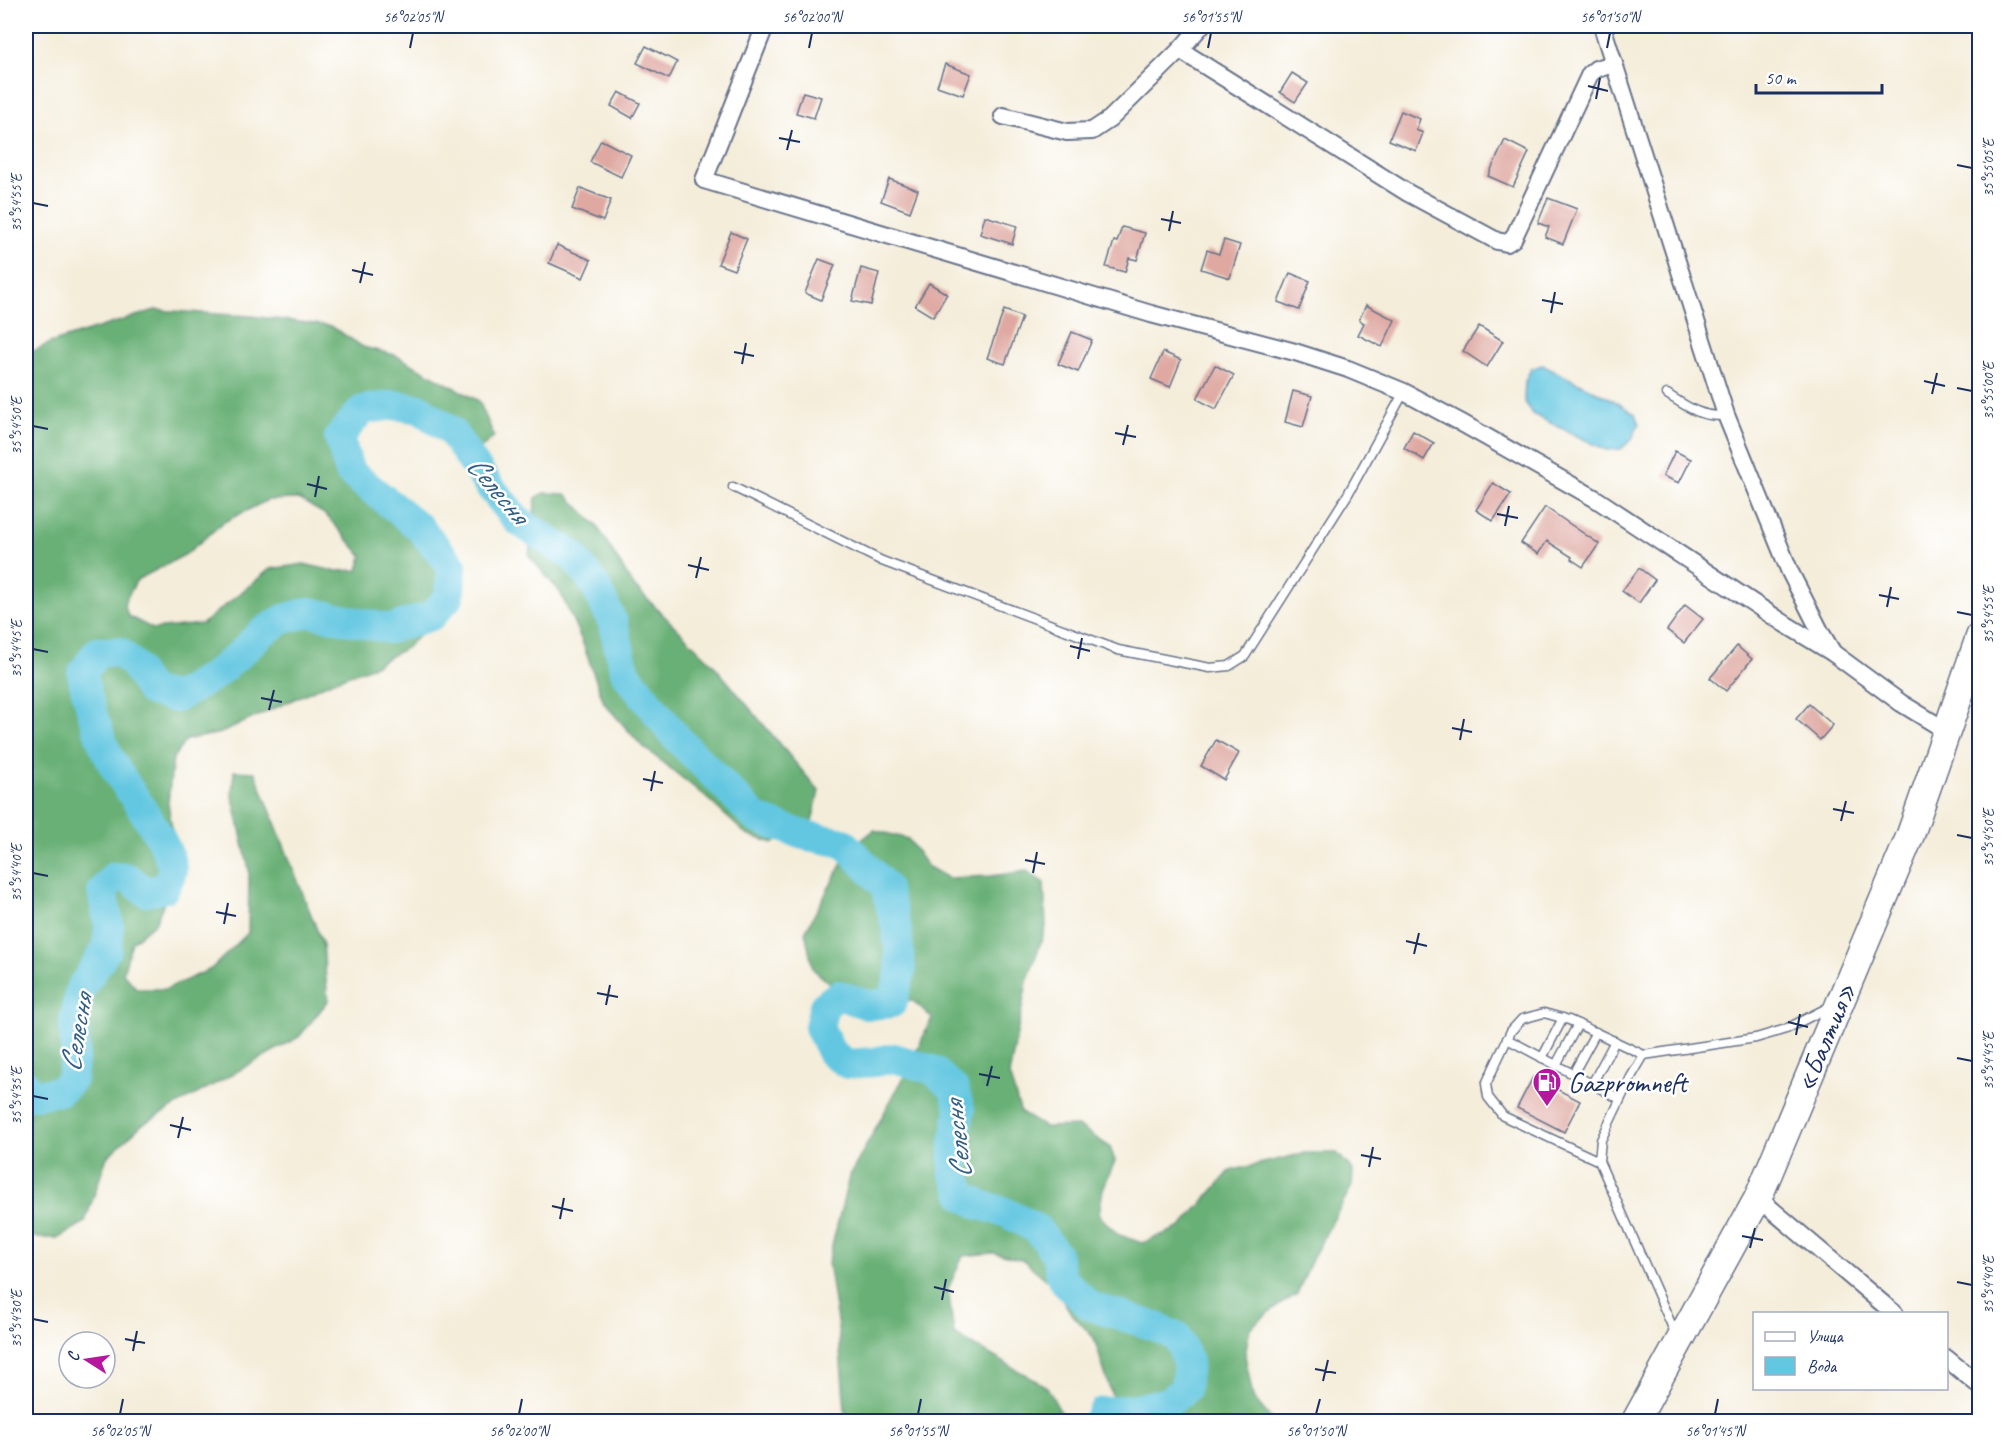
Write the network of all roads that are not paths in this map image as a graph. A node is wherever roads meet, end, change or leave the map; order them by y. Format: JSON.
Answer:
{"nodes":[{"id":1,"x":765,"y":26,"type":"edge"},
{"id":2,"x":1201,"y":26,"type":"edge"},
{"id":3,"x":1602,"y":26,"type":"edge"},
{"id":4,"x":1180,"y":50,"type":"junction"},
{"id":5,"x":1614,"y":64,"type":"junction"},
{"id":6,"x":1003,"y":116,"type":"dead end"},
{"id":7,"x":1404,"y":392,"type":"junction"},
{"id":8,"x":1667,"y":394,"type":"dead end"},
{"id":9,"x":1726,"y":415,"type":"junction"},
{"id":10,"x":733,"y":487,"type":"dead end"},
{"id":11,"x":1980,"y":636,"type":"edge"},
{"id":12,"x":1833,"y":652,"type":"junction"},
{"id":13,"x":1945,"y":730,"type":"junction"},
{"id":14,"x":1840,"y":1001,"type":"junction"},
{"id":15,"x":1563,"y":1018,"type":"junction"},
{"id":16,"x":1578,"y":1024,"type":"junction"},
{"id":17,"x":1596,"y":1032,"type":"junction"},
{"id":18,"x":1507,"y":1039,"type":"junction"},
{"id":19,"x":1615,"y":1041,"type":"junction"},
{"id":20,"x":1644,"y":1055,"type":"junction"},
{"id":21,"x":1542,"y":1058,"type":"junction"},
{"id":22,"x":1556,"y":1065,"type":"junction"},
{"id":23,"x":1573,"y":1074,"type":"junction"},
{"id":24,"x":1592,"y":1084,"type":"junction"},
{"id":25,"x":1620,"y":1100,"type":"junction"},
{"id":26,"x":1599,"y":1161,"type":"junction"},
{"id":27,"x":1758,"y":1198,"type":"junction"},
{"id":28,"x":1892,"y":1312,"type":"edge"},
{"id":29,"x":1679,"y":1341,"type":"junction"},
{"id":30,"x":1948,"y":1359,"type":"edge"},
{"id":31,"x":1980,"y":1386,"type":"edge"},
{"id":32,"x":1635,"y":1422,"type":"edge"}],
"edges":[{"from":1,"to":7,"type":"street"},
{"from":2,"to":4,"type":"street"},
{"from":3,"to":5,"type":"street"},
{"from":4,"to":5,"type":"street"},
{"from":4,"to":6,"type":"street"},
{"from":5,"to":9,"type":"street"},
{"from":7,"to":10,"type":"lane"},
{"from":7,"to":12,"type":"street"},
{"from":8,"to":9,"type":"lane"},
{"from":9,"to":12,"type":"street"},
{"from":11,"to":13,"type":"highway","name":"«Балтия»"},
{"from":12,"to":13,"type":"street"},
{"from":13,"to":14,"type":"highway","name":"«Балтия»"},
{"from":14,"to":20,"type":"lane"},
{"from":14,"to":27,"type":"highway","name":"«Балтия»"},
{"from":15,"to":16,"type":"lane"},
{"from":15,"to":18,"type":"lane"},
{"from":15,"to":21,"type":"lane"},
{"from":16,"to":17,"type":"lane"},
{"from":16,"to":22,"type":"lane"},
{"from":17,"to":19,"type":"lane"},
{"from":17,"to":23,"type":"lane"},
{"from":18,"to":21,"type":"lane"},
{"from":18,"to":26,"type":"lane"},
{"from":19,"to":20,"type":"lane"},
{"from":19,"to":24,"type":"lane"},
{"from":20,"to":25,"type":"lane"},
{"from":21,"to":22,"type":"lane"},
{"from":22,"to":23,"type":"lane"},
{"from":23,"to":24,"type":"lane"},
{"from":24,"to":25,"type":"lane"},
{"from":25,"to":26,"type":"lane"},
{"from":26,"to":29,"type":"lane"},
{"from":27,"to":28,"type":"street"},
{"from":27,"to":29,"type":"highway","name":"«Балтия»"},
{"from":29,"to":32,"type":"highway","name":"«Балтия»"},
{"from":30,"to":31,"type":"street"}]}
